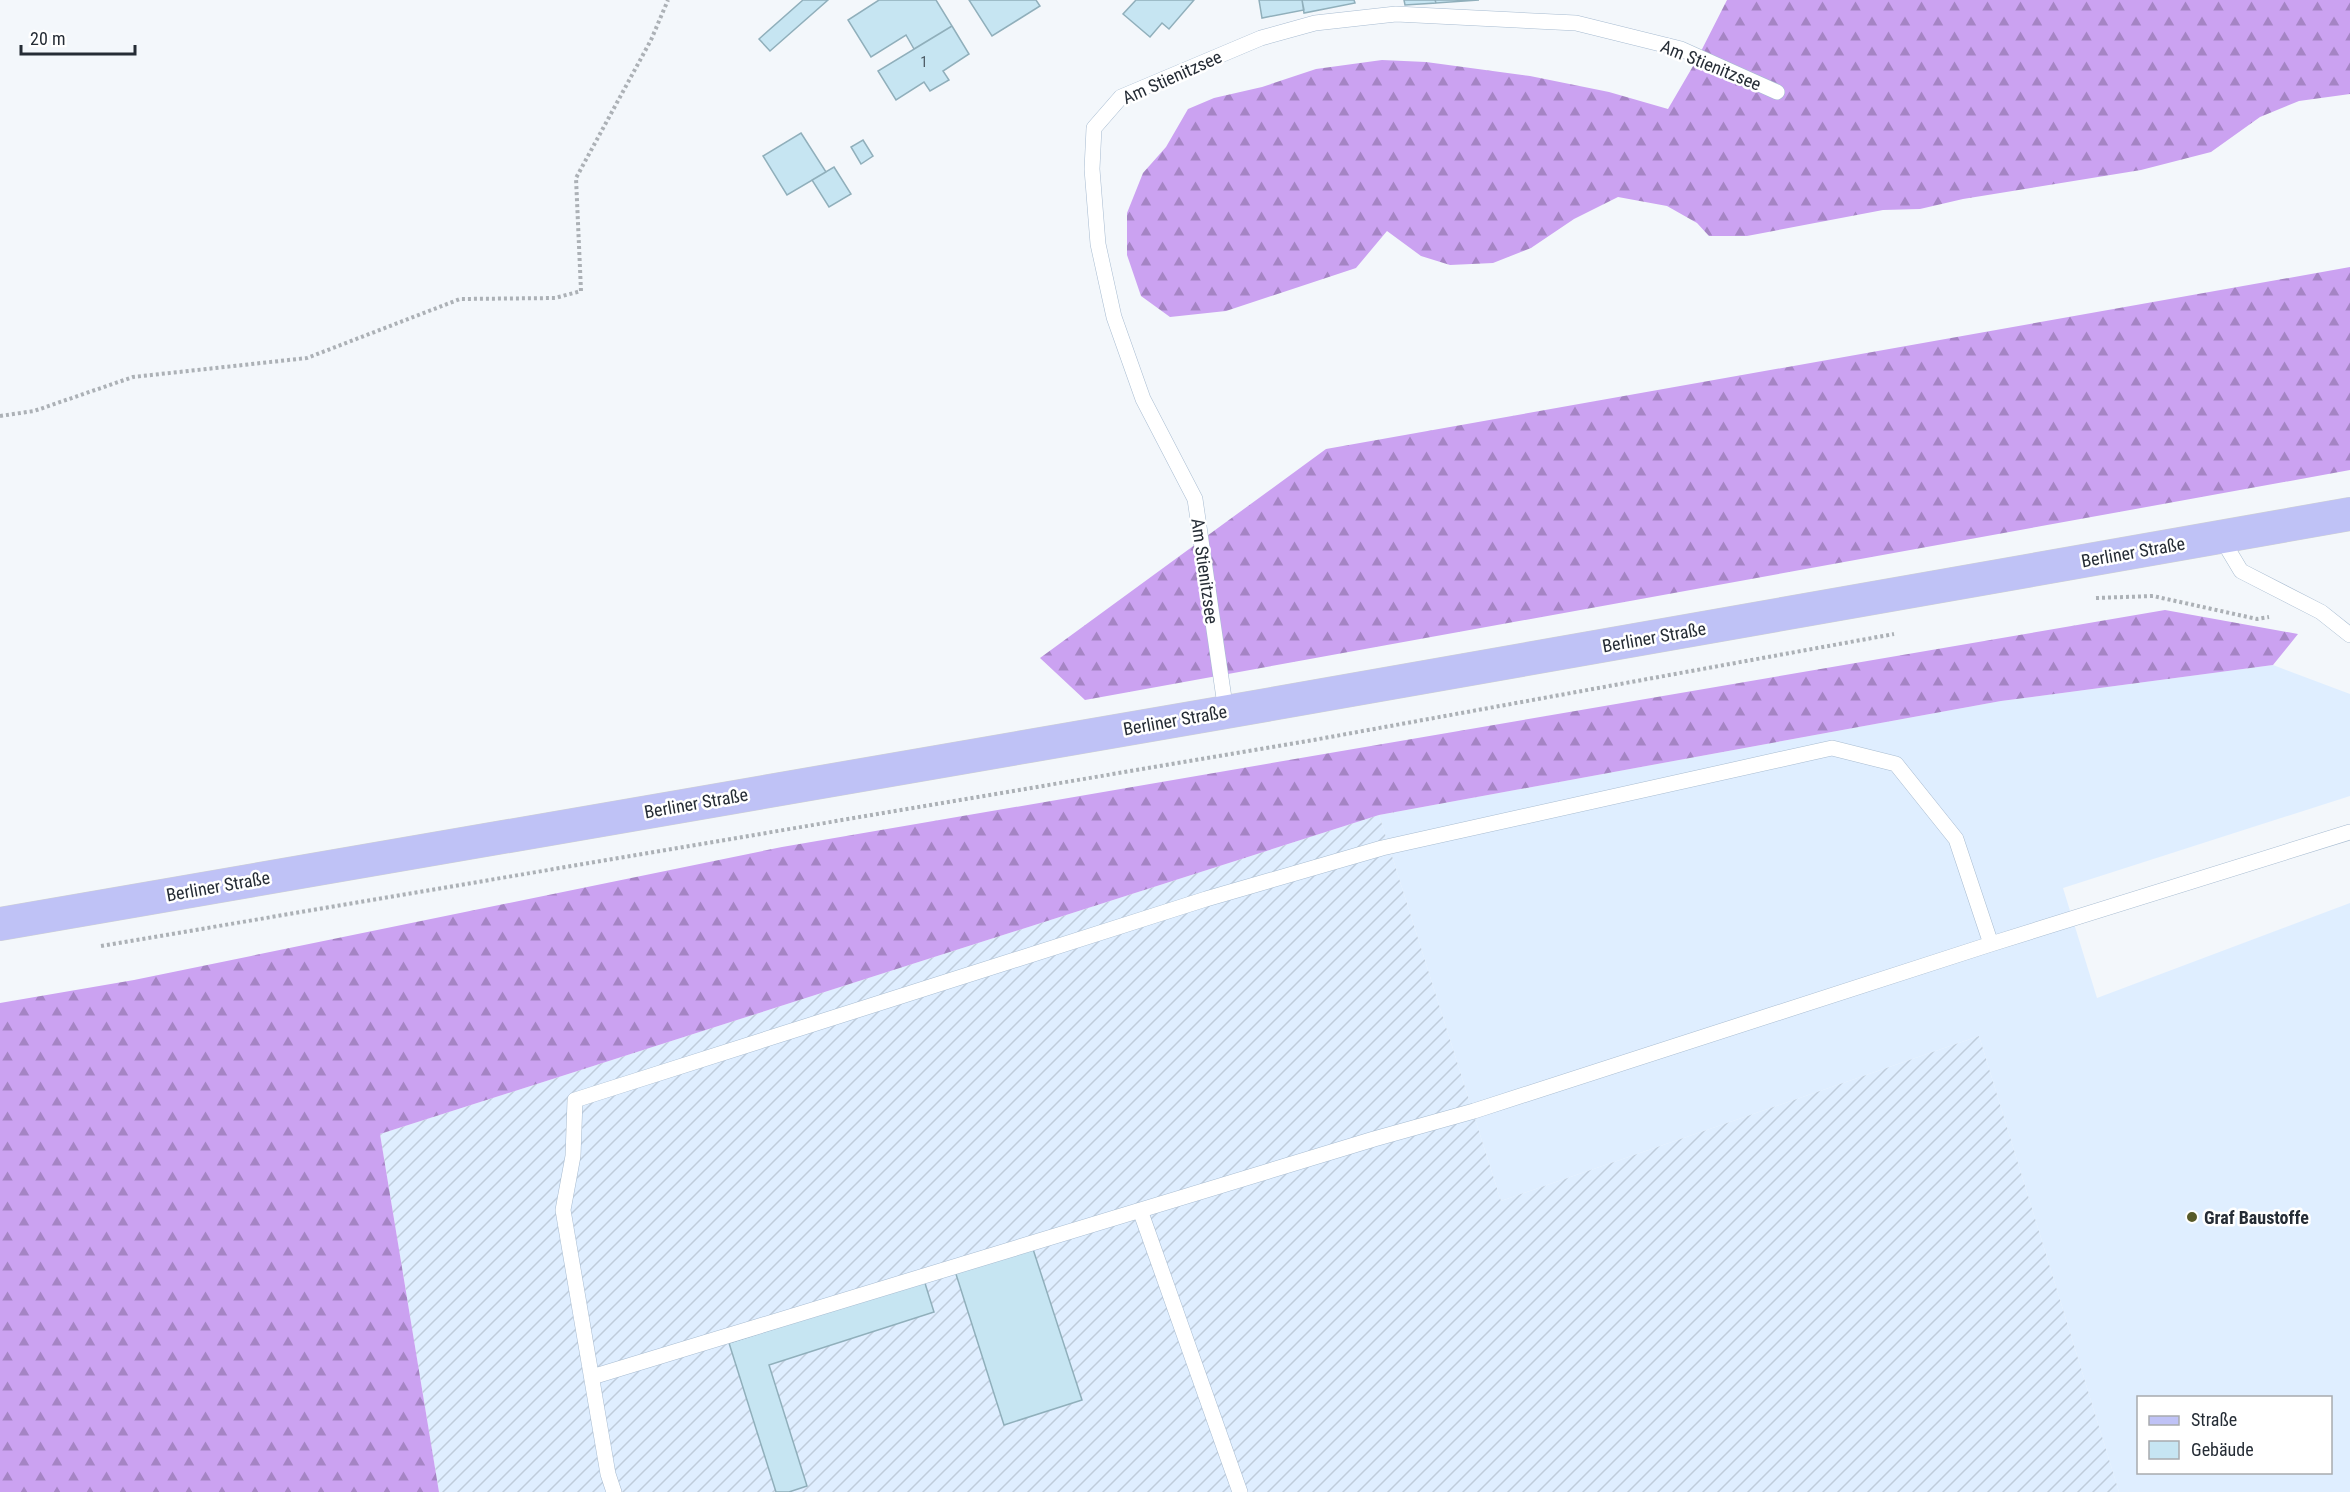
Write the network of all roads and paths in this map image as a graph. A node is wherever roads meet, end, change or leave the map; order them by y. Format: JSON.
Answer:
{"nodes":[{"id":1,"x":668,"y":0,"type":"edge"},
{"id":2,"x":1777,"y":92,"type":"dead end"},
{"id":3,"x":0,"y":416,"type":"edge"},
{"id":4,"x":2350,"y":514,"type":"edge"},
{"id":5,"x":2220,"y":536,"type":"junction"},
{"id":6,"x":2093,"y":598,"type":"dead end"},
{"id":7,"x":2321,"y":612,"type":"junction"},
{"id":8,"x":1906,"y":632,"type":"dead end"},
{"id":9,"x":2350,"y":635,"type":"edge"},
{"id":10,"x":1226,"y":712,"type":"junction"},
{"id":11,"x":2350,"y":832,"type":"edge"},
{"id":12,"x":0,"y":924,"type":"edge"},
{"id":13,"x":1991,"y":944,"type":"junction"},
{"id":14,"x":93,"y":948,"type":"dead end"},
{"id":15,"x":1140,"y":1210,"type":"junction"},
{"id":16,"x":592,"y":1377,"type":"junction"},
{"id":17,"x":614,"y":1492,"type":"edge"},
{"id":18,"x":1240,"y":1492,"type":"edge"}],
"edges":[{"from":1,"to":3,"type":"path"},
{"from":2,"to":10,"type":"lane","name":"Am Stienitzsee"},
{"from":4,"to":5,"type":"main road","name":"Berliner Straße"},
{"from":5,"to":7,"type":"lane"},
{"from":5,"to":10,"type":"main road","name":"Berliner Straße"},
{"from":6,"to":7,"type":"path"},
{"from":7,"to":9,"type":"lane"},
{"from":8,"to":14,"type":"path"},
{"from":10,"to":12,"type":"main road","name":"Berliner Straße"},
{"from":11,"to":13,"type":"lane"},
{"from":13,"to":15,"type":"lane"},
{"from":13,"to":16,"type":"lane"},
{"from":15,"to":16,"type":"lane"},
{"from":15,"to":18,"type":"lane"},
{"from":16,"to":17,"type":"lane"}]}
